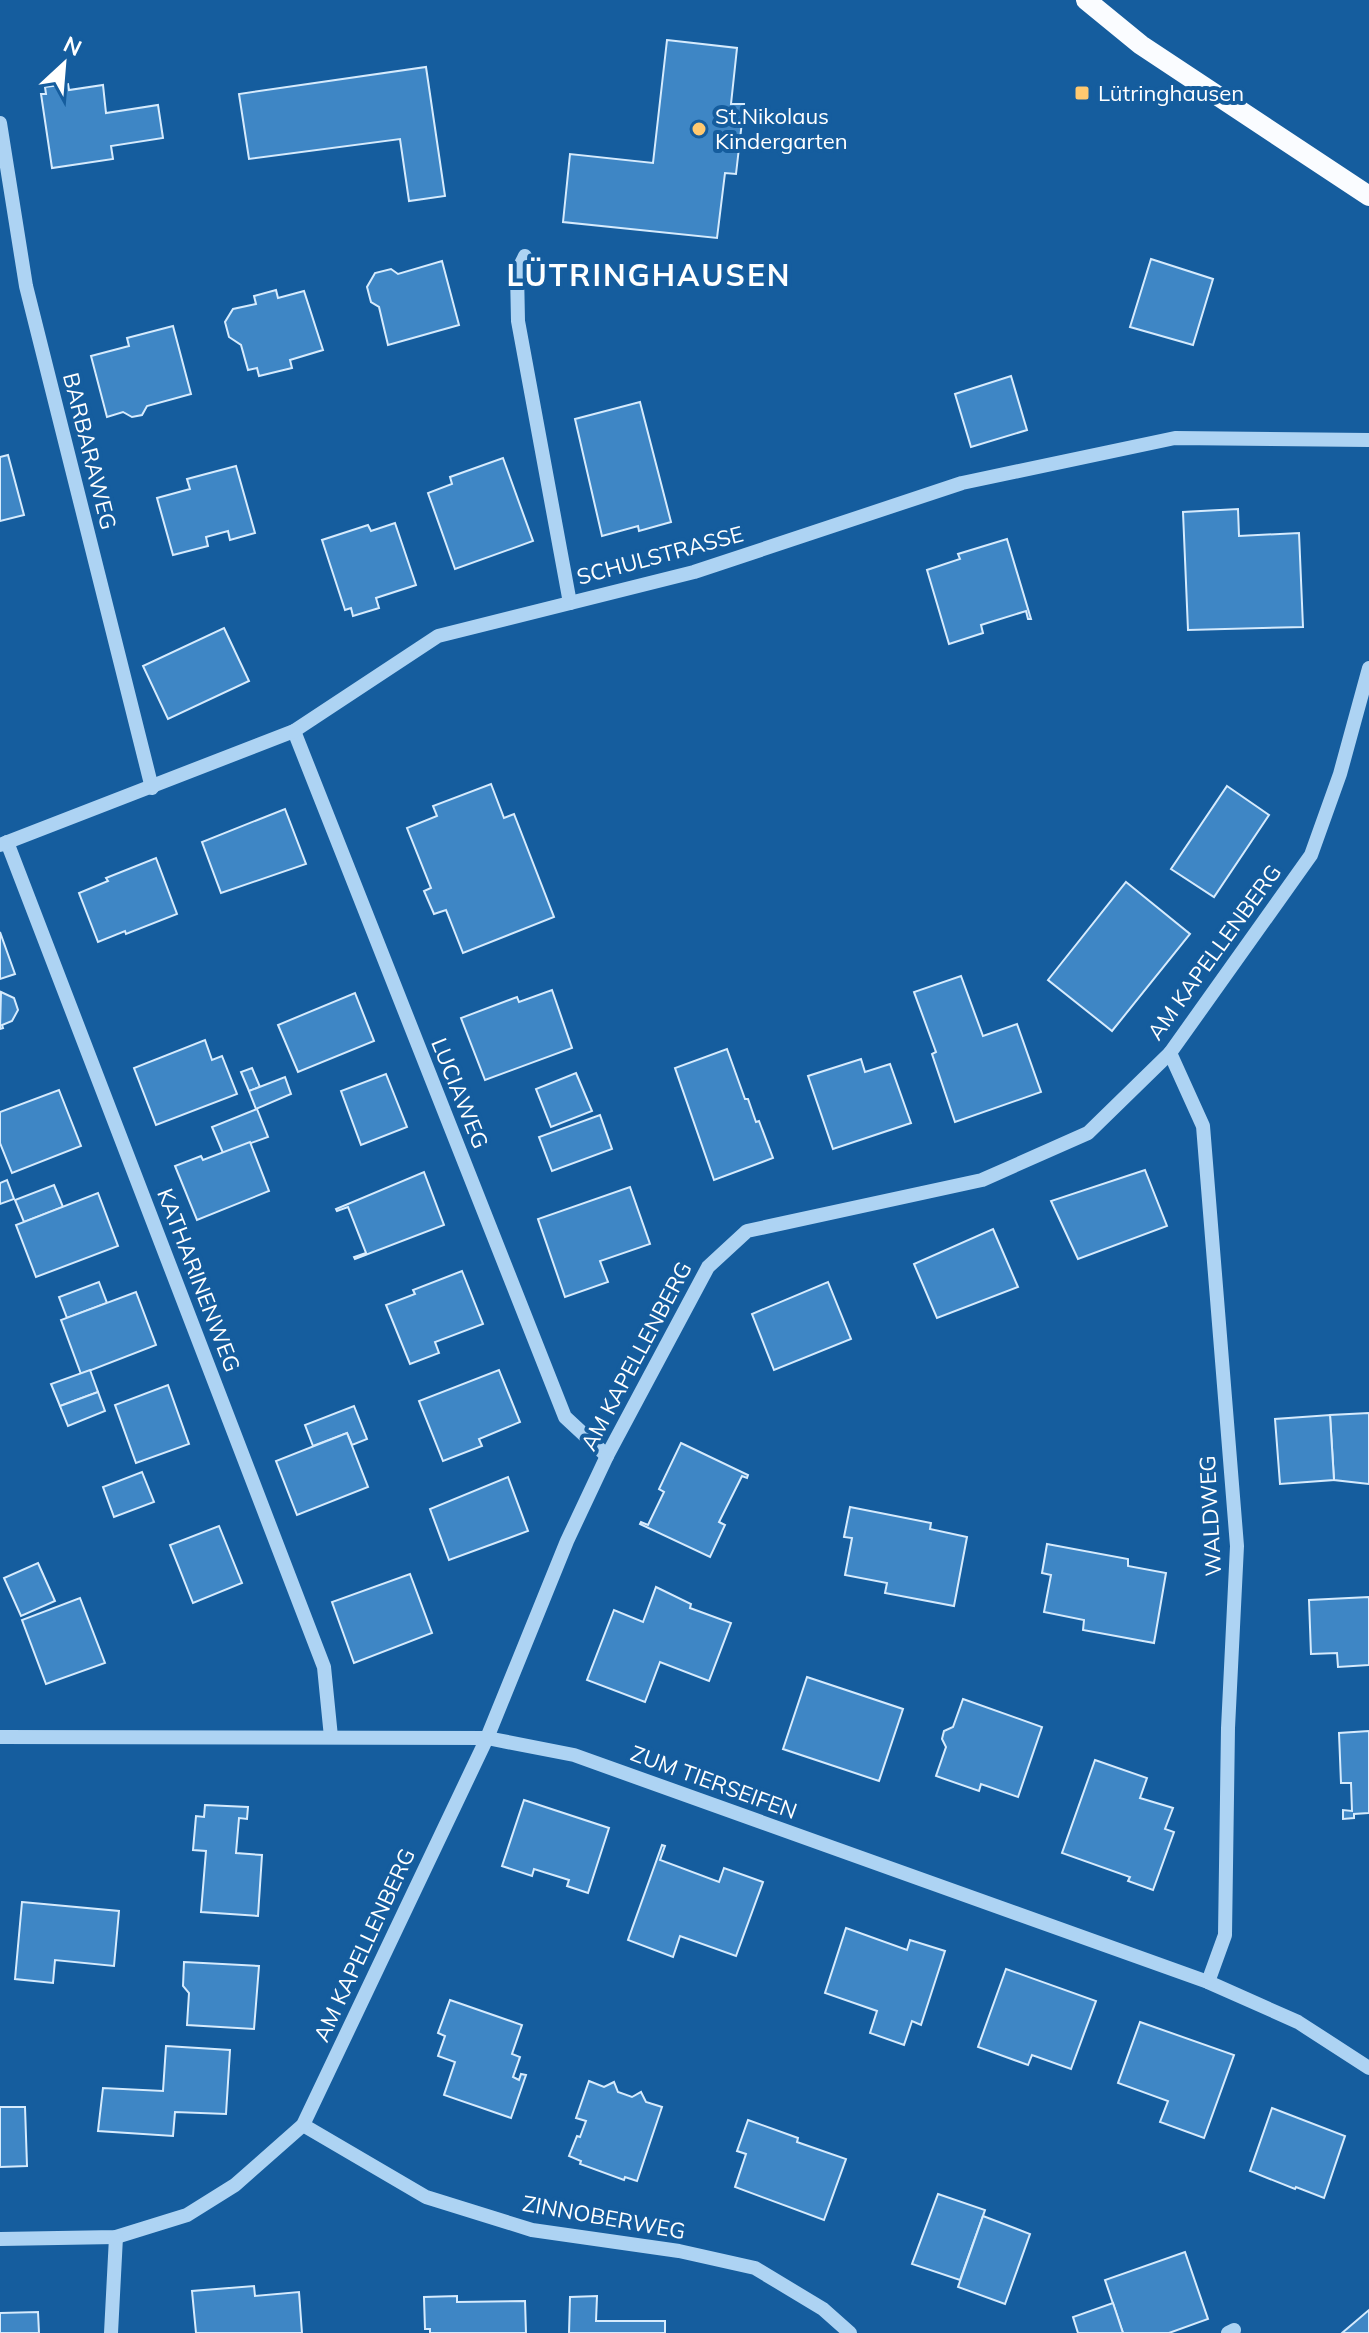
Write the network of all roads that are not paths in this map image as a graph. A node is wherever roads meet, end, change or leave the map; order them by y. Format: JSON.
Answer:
{"nodes":[{"id":1,"x":1086,"y":0,"type":"edge"},
{"id":2,"x":0,"y":123,"type":"edge"},
{"id":3,"x":1369,"y":196,"type":"edge"},
{"id":4,"x":525,"y":256,"type":"dead end"},
{"id":5,"x":1369,"y":440,"type":"edge"},
{"id":6,"x":570,"y":603,"type":"junction"},
{"id":7,"x":1369,"y":668,"type":"edge"},
{"id":8,"x":294,"y":731,"type":"junction"},
{"id":9,"x":152,"y":788,"type":"junction"},
{"id":10,"x":3,"y":844,"type":"edge"},
{"id":11,"x":1170,"y":1053,"type":"junction"},
{"id":12,"x":607,"y":1456,"type":"junction"},
{"id":13,"x":0,"y":1737,"type":"edge"},
{"id":14,"x":331,"y":1737,"type":"junction"},
{"id":15,"x":487,"y":1738,"type":"junction"},
{"id":16,"x":1208,"y":1982,"type":"junction"},
{"id":17,"x":1369,"y":2068,"type":"edge"},
{"id":18,"x":303,"y":2125,"type":"junction"},
{"id":19,"x":116,"y":2237,"type":"junction"},
{"id":20,"x":0,"y":2239,"type":"edge"},
{"id":21,"x":111,"y":2333,"type":"edge"},
{"id":22,"x":850,"y":2333,"type":"edge"}],
"edges":[{"from":1,"to":3,"type":"main road"},
{"from":2,"to":9,"type":"street","name":"BARBARAWEG"},
{"from":4,"to":6,"type":"street"},
{"from":5,"to":6,"type":"street","name":"SCHULSTRASSE"},
{"from":6,"to":8,"type":"street","name":"SCHULSTRASSE"},
{"from":7,"to":11,"type":"street","name":"AM KAPELLENBERG"},
{"from":8,"to":9,"type":"street","name":"SCHULSTRASSE"},
{"from":8,"to":12,"type":"street","name":"LUCIAWEG"},
{"from":9,"to":10,"type":"street","name":"SCHULSTRASSE"},
{"from":10,"to":14,"type":"street","name":"KATHARINENWEG"},
{"from":11,"to":12,"type":"street","name":"AM KAPELLENBERG"},
{"from":11,"to":16,"type":"street","name":"WALDWEG"},
{"from":12,"to":15,"type":"street","name":"AM KAPELLENBERG"},
{"from":13,"to":14,"type":"street","name":"ZUM TIERSEIFEN"},
{"from":14,"to":15,"type":"street","name":"ZUM TIERSEIFEN"},
{"from":15,"to":16,"type":"street","name":"ZUM TIERSEIFEN"},
{"from":15,"to":18,"type":"street","name":"AM KAPELLENBERG"},
{"from":16,"to":17,"type":"street","name":"ZUM TIERSEIFEN"},
{"from":18,"to":19,"type":"street"},
{"from":18,"to":22,"type":"street","name":"ZINNOBERWEG"},
{"from":19,"to":20,"type":"street"},
{"from":19,"to":21,"type":"street"}]}
